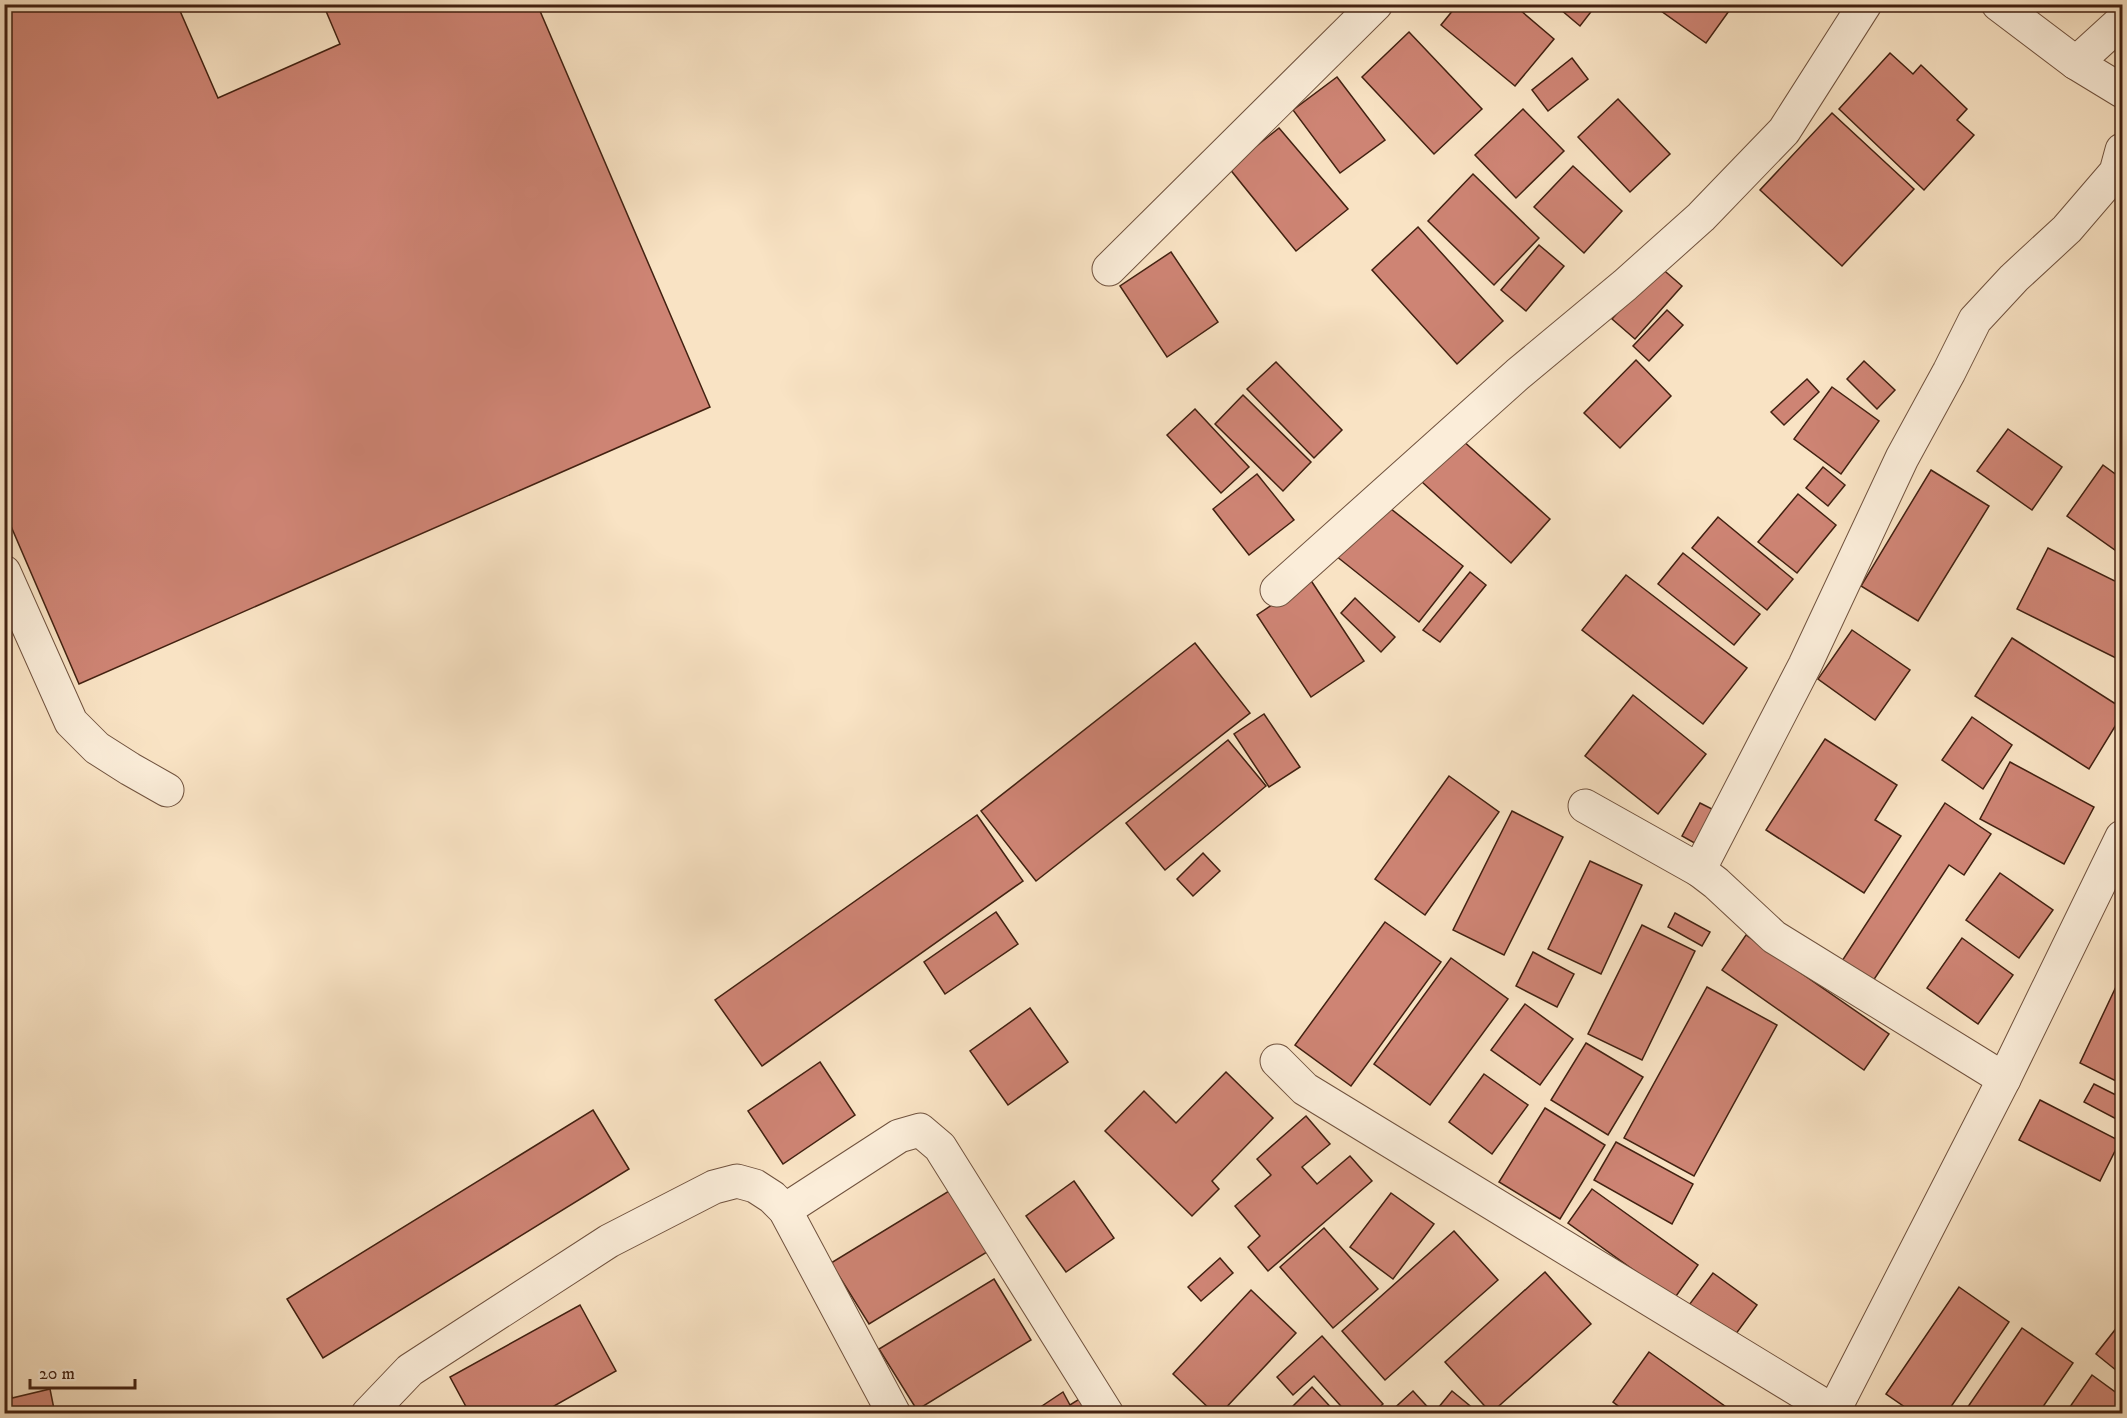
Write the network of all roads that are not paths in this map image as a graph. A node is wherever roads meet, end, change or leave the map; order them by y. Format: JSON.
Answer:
{"nodes":[{"id":1,"x":1376,"y":4,"type":"edge"},
{"id":2,"x":1865,"y":4,"type":"edge"},
{"id":3,"x":1998,"y":4,"type":"edge"},
{"id":4,"x":2122,"y":21,"type":"edge"},
{"id":5,"x":2076,"y":63,"type":"junction"},
{"id":6,"x":2122,"y":91,"type":"edge"},
{"id":7,"x":2122,"y":150,"type":"edge"},
{"id":8,"x":1109,"y":268,"type":"dead end"},
{"id":9,"x":4,"y":572,"type":"edge"},
{"id":10,"x":1277,"y":590,"type":"dead end"},
{"id":11,"x":167,"y":790,"type":"dead end"},
{"id":12,"x":1585,"y":806,"type":"dead end"},
{"id":13,"x":2122,"y":837,"type":"edge"},
{"id":14,"x":1699,"y":870,"type":"junction"},
{"id":15,"x":1277,"y":1061,"type":"dead end"},
{"id":16,"x":2004,"y":1079,"type":"junction"},
{"id":17,"x":785,"y":1210,"type":"junction"},
{"id":18,"x":1835,"y":1412,"type":"edge"},
{"id":19,"x":368,"y":1413,"type":"edge"},
{"id":20,"x":894,"y":1413,"type":"edge"},
{"id":21,"x":1107,"y":1413,"type":"edge"}],
"edges":[{"from":1,"to":8,"type":"street"},
{"from":2,"to":10,"type":"street"},
{"from":3,"to":5,"type":"street"},
{"from":4,"to":5,"type":"street"},
{"from":5,"to":6,"type":"street"},
{"from":7,"to":14,"type":"street"},
{"from":9,"to":11,"type":"street"},
{"from":12,"to":14,"type":"street"},
{"from":13,"to":16,"type":"street"},
{"from":14,"to":16,"type":"street"},
{"from":15,"to":18,"type":"street"},
{"from":16,"to":18,"type":"street"},
{"from":17,"to":19,"type":"street"},
{"from":17,"to":20,"type":"street"},
{"from":17,"to":21,"type":"street"}]}
